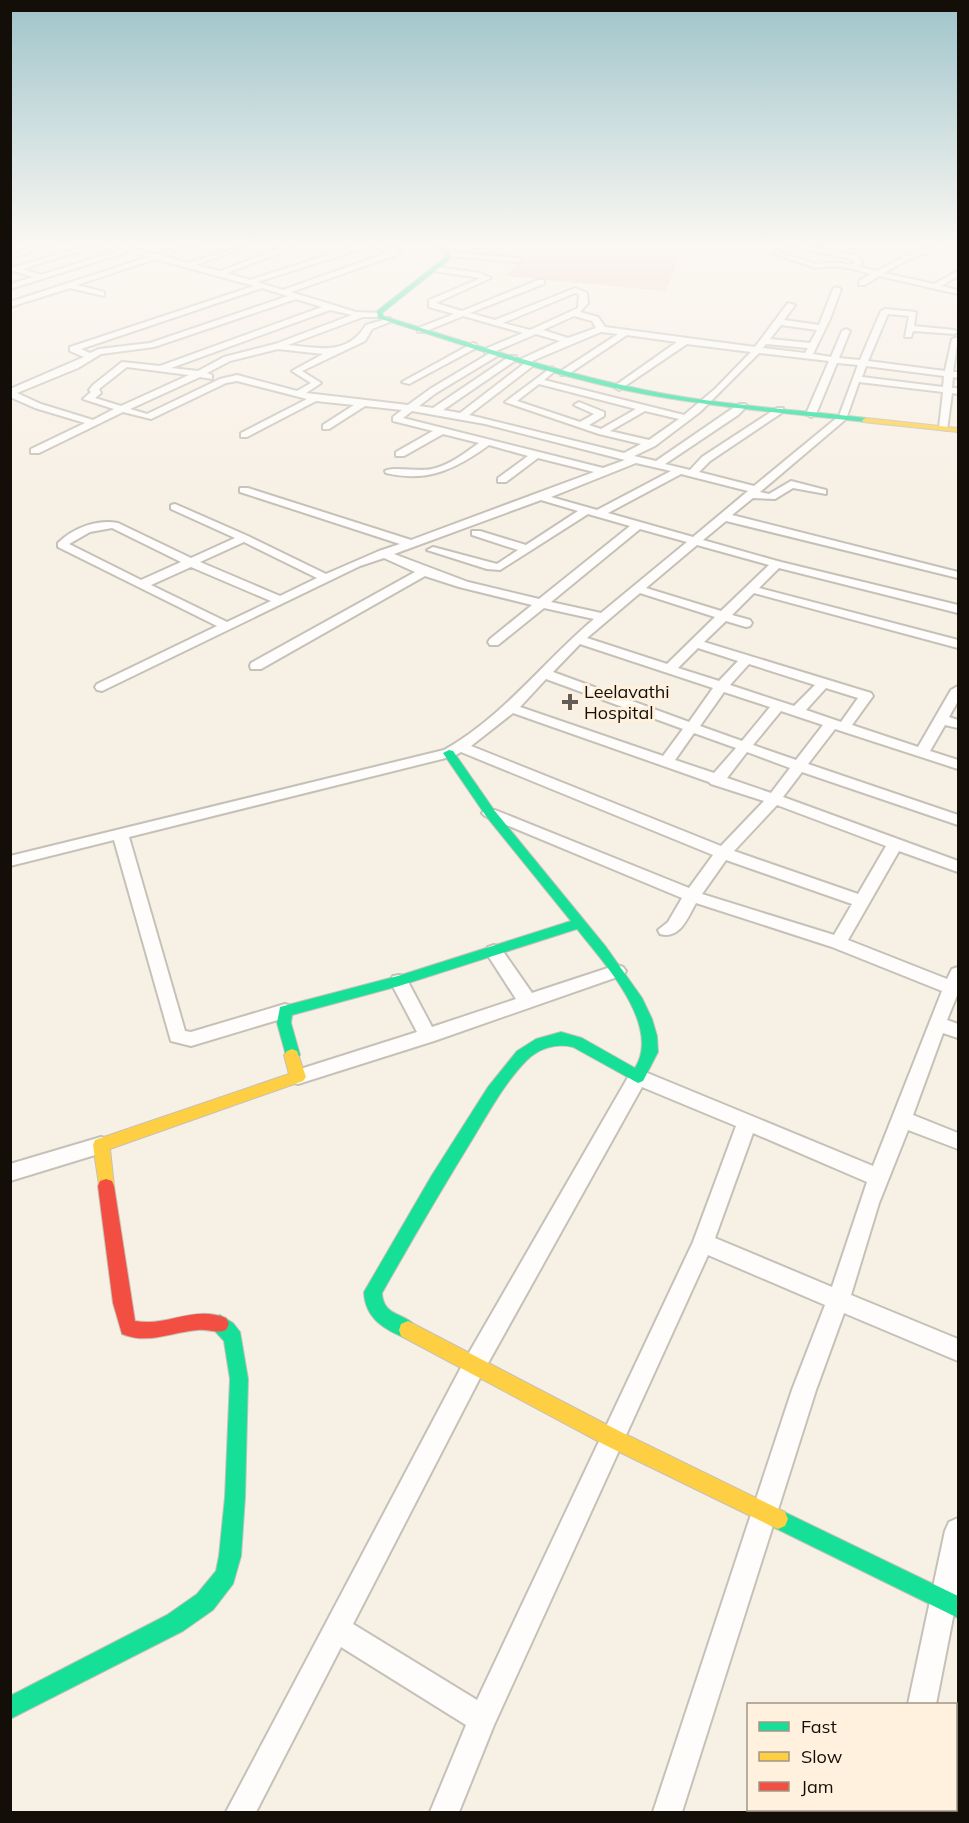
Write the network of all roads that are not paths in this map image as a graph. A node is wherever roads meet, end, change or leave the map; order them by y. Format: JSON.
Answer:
{"nodes":[{"id":1,"x":137,"y":329,"type":"edge"},
{"id":2,"x":200,"y":329,"type":"edge"},
{"id":3,"x":269,"y":329,"type":"edge"},
{"id":4,"x":323,"y":329,"type":"edge"},
{"id":5,"x":368,"y":329,"type":"edge"},
{"id":6,"x":521,"y":329,"type":"edge"},
{"id":7,"x":540,"y":329,"type":"edge"},
{"id":8,"x":600,"y":329,"type":"joint"},
{"id":9,"x":773,"y":329,"type":"edge"},
{"id":10,"x":820,"y":329,"type":"edge"},
{"id":11,"x":878,"y":329,"type":"edge"},
{"id":12,"x":910,"y":329,"type":"edge"},
{"id":13,"x":421,"y":330,"type":"edge"},
{"id":14,"x":846,"y":331,"type":"dead end"},
{"id":15,"x":534,"y":332,"type":"junction"},
{"id":16,"x":624,"y":334,"type":"junction"},
{"id":17,"x":183,"y":335,"type":"junction"},
{"id":18,"x":956,"y":340,"type":"edge"},
{"id":19,"x":568,"y":341,"type":"junction"},
{"id":20,"x":685,"y":341,"type":"junction"},
{"id":21,"x":765,"y":341,"type":"junction"},
{"id":22,"x":278,"y":346,"type":"junction"},
{"id":23,"x":473,"y":346,"type":"junction"},
{"id":24,"x":813,"y":346,"type":"junction"},
{"id":25,"x":555,"y":347,"type":"junction"},
{"id":26,"x":216,"y":348,"type":"junction"},
{"id":27,"x":566,"y":351,"type":"dead end"},
{"id":28,"x":757,"y":351,"type":"junction"},
{"id":29,"x":331,"y":352,"type":"junction"},
{"id":30,"x":492,"y":352,"type":"junction"},
{"id":31,"x":577,"y":354,"type":"dead end"},
{"id":32,"x":85,"y":358,"type":"junction"},
{"id":33,"x":588,"y":358,"type":"junction"},
{"id":34,"x":807,"y":358,"type":"junction"},
{"id":35,"x":239,"y":359,"type":"junction"},
{"id":36,"x":834,"y":360,"type":"junction"},
{"id":37,"x":954,"y":360,"type":"edge"},
{"id":38,"x":523,"y":361,"type":"junction"},
{"id":39,"x":103,"y":362,"type":"dead end"},
{"id":40,"x":114,"y":363,"type":"dead end"},
{"id":41,"x":864,"y":363,"type":"junction"},
{"id":42,"x":125,"y":364,"type":"junction"},
{"id":43,"x":164,"y":368,"type":"junction"},
{"id":44,"x":558,"y":371,"type":"junction"},
{"id":45,"x":199,"y":374,"type":"junction"},
{"id":46,"x":955,"y":375,"type":"edge"},
{"id":47,"x":858,"y":379,"type":"junction"},
{"id":48,"x":224,"y":381,"type":"junction"},
{"id":49,"x":406,"y":381,"type":"dead end"},
{"id":50,"x":537,"y":381,"type":"junction"},
{"id":51,"x":619,"y":387,"type":"junction"},
{"id":52,"x":948,"y":389,"type":"junction"},
{"id":53,"x":958,"y":391,"type":"edge"},
{"id":54,"x":10,"y":393,"type":"edge"},
{"id":55,"x":298,"y":394,"type":"junction"},
{"id":56,"x":596,"y":397,"type":"junction"},
{"id":57,"x":315,"y":398,"type":"junction"},
{"id":58,"x":705,"y":401,"type":"junction"},
{"id":59,"x":364,"y":403,"type":"junction"},
{"id":60,"x":579,"y":405,"type":"junction"},
{"id":61,"x":742,"y":406,"type":"junction"},
{"id":62,"x":408,"y":408,"type":"junction"},
{"id":63,"x":122,"y":409,"type":"junction"},
{"id":64,"x":642,"y":409,"type":"junction"},
{"id":65,"x":780,"y":410,"type":"junction"},
{"id":66,"x":435,"y":411,"type":"junction"},
{"id":67,"x":497,"y":412,"type":"junction"},
{"id":68,"x":811,"y":414,"type":"junction"},
{"id":69,"x":462,"y":416,"type":"junction"},
{"id":70,"x":553,"y":416,"type":"junction"},
{"id":71,"x":843,"y":417,"type":"junction"},
{"id":72,"x":685,"y":418,"type":"junction"},
{"id":73,"x":94,"y":423,"type":"junction"},
{"id":74,"x":581,"y":425,"type":"junction"},
{"id":75,"x":326,"y":428,"type":"dead end"},
{"id":76,"x":944,"y":428,"type":"junction"},
{"id":77,"x":958,"y":430,"type":"edge"},
{"id":78,"x":441,"y":431,"type":"junction"},
{"id":79,"x":602,"y":432,"type":"junction"},
{"id":80,"x":244,"y":435,"type":"dead end"},
{"id":81,"x":487,"y":442,"type":"junction"},
{"id":82,"x":652,"y":444,"type":"junction"},
{"id":83,"x":35,"y":451,"type":"dead end"},
{"id":84,"x":400,"y":454,"type":"dead end"},
{"id":85,"x":537,"y":454,"type":"junction"},
{"id":86,"x":631,"y":458,"type":"junction"},
{"id":87,"x":657,"y":465,"type":"junction"},
{"id":88,"x":390,"y":471,"type":"dead end"},
{"id":89,"x":679,"y":471,"type":"junction"},
{"id":90,"x":605,"y":472,"type":"junction"},
{"id":91,"x":691,"y":475,"type":"junction"},
{"id":92,"x":502,"y":480,"type":"dead end"},
{"id":93,"x":244,"y":490,"type":"dead end"},
{"id":94,"x":754,"y":492,"type":"junction"},
{"id":95,"x":822,"y":492,"type":"dead end"},
{"id":96,"x":541,"y":497,"type":"junction"},
{"id":97,"x":175,"y":507,"type":"dead end"},
{"id":98,"x":585,"y":511,"type":"junction"},
{"id":99,"x":597,"y":514,"type":"junction"},
{"id":100,"x":724,"y":517,"type":"junction"},
{"id":101,"x":637,"y":526,"type":"junction"},
{"id":102,"x":476,"y":533,"type":"dead end"},
{"id":103,"x":244,"y":538,"type":"junction"},
{"id":104,"x":695,"y":542,"type":"junction"},
{"id":105,"x":411,"y":544,"type":"junction"},
{"id":106,"x":527,"y":549,"type":"junction"},
{"id":107,"x":433,"y":550,"type":"dead end"},
{"id":108,"x":383,"y":553,"type":"junction"},
{"id":109,"x":190,"y":562,"type":"junction"},
{"id":110,"x":777,"y":564,"type":"junction"},
{"id":111,"x":424,"y":572,"type":"junction"},
{"id":112,"x":958,"y":575,"type":"edge"},
{"id":113,"x":324,"y":578,"type":"junction"},
{"id":114,"x":141,"y":585,"type":"junction"},
{"id":115,"x":751,"y":589,"type":"junction"},
{"id":116,"x":639,"y":590,"type":"junction"},
{"id":117,"x":279,"y":600,"type":"junction"},
{"id":118,"x":543,"y":602,"type":"junction"},
{"id":119,"x":958,"y":609,"type":"edge"},
{"id":120,"x":723,"y":615,"type":"junction"},
{"id":121,"x":605,"y":618,"type":"junction"},
{"id":122,"x":746,"y":623,"type":"dead end"},
{"id":123,"x":226,"y":626,"type":"junction"},
{"id":124,"x":579,"y":639,"type":"junction"},
{"id":125,"x":494,"y":642,"type":"dead end"},
{"id":126,"x":694,"y":643,"type":"junction"},
{"id":127,"x":958,"y":644,"type":"edge"},
{"id":128,"x":745,"y":660,"type":"junction"},
{"id":129,"x":256,"y":666,"type":"dead end"},
{"id":130,"x":669,"y":669,"type":"junction"},
{"id":131,"x":545,"y":674,"type":"junction"},
{"id":132,"x":823,"y":684,"type":"junction"},
{"id":133,"x":722,"y":686,"type":"junction"},
{"id":134,"x":102,"y":687,"type":"dead end"},
{"id":135,"x":958,"y":690,"type":"edge"},
{"id":136,"x":779,"y":705,"type":"junction"},
{"id":137,"x":511,"y":708,"type":"junction"},
{"id":138,"x":797,"y":711,"type":"junction"},
{"id":139,"x":941,"y":719,"type":"junction"},
{"id":140,"x":958,"y":724,"type":"edge"},
{"id":141,"x":838,"y":725,"type":"junction"},
{"id":142,"x":693,"y":727,"type":"junction"},
{"id":143,"x":743,"y":747,"type":"junction"},
{"id":144,"x":454,"y":750,"type":"junction"},
{"id":145,"x":922,"y":753,"type":"junction"},
{"id":146,"x":665,"y":763,"type":"junction"},
{"id":147,"x":958,"y":765,"type":"edge"},
{"id":148,"x":798,"y":766,"type":"junction"},
{"id":149,"x":716,"y":781,"type":"junction"},
{"id":150,"x":774,"y":799,"type":"junction"},
{"id":151,"x":490,"y":813,"type":"junction"},
{"id":152,"x":958,"y":820,"type":"edge"},
{"id":153,"x":120,"y":834,"type":"junction"},
{"id":154,"x":895,"y":844,"type":"junction"},
{"id":155,"x":723,"y":853,"type":"junction"},
{"id":156,"x":10,"y":861,"type":"edge"},
{"id":157,"x":958,"y":867,"type":"edge"},
{"id":158,"x":692,"y":896,"type":"junction"},
{"id":159,"x":862,"y":902,"type":"junction"},
{"id":160,"x":580,"y":923,"type":"junction"},
{"id":161,"x":666,"y":930,"type":"dead end"},
{"id":162,"x":838,"y":943,"type":"junction"},
{"id":163,"x":494,"y":951,"type":"junction"},
{"id":164,"x":617,"y":971,"type":"junction"},
{"id":165,"x":399,"y":981,"type":"junction"},
{"id":166,"x":955,"y":981,"type":"edge"},
{"id":167,"x":528,"y":1002,"type":"junction"},
{"id":168,"x":285,"y":1011,"type":"junction"},
{"id":169,"x":938,"y":1023,"type":"junction"},
{"id":170,"x":958,"y":1031,"type":"edge"},
{"id":171,"x":428,"y":1036,"type":"junction"},
{"id":172,"x":298,"y":1077,"type":"junction"},
{"id":173,"x":638,"y":1077,"type":"junction"},
{"id":174,"x":902,"y":1119,"type":"junction"},
{"id":175,"x":747,"y":1122,"type":"junction"},
{"id":176,"x":958,"y":1141,"type":"edge"},
{"id":177,"x":101,"y":1145,"type":"junction"},
{"id":178,"x":10,"y":1173,"type":"edge"},
{"id":179,"x":878,"y":1178,"type":"junction"},
{"id":180,"x":703,"y":1243,"type":"junction"},
{"id":181,"x":839,"y":1298,"type":"junction"},
{"id":182,"x":958,"y":1350,"type":"edge"},
{"id":183,"x":474,"y":1366,"type":"junction"},
{"id":184,"x":612,"y":1438,"type":"junction"},
{"id":185,"x":766,"y":1515,"type":"junction"},
{"id":186,"x":958,"y":1531,"type":"edge"},
{"id":187,"x":951,"y":1603,"type":"edge"},
{"id":188,"x":336,"y":1629,"type":"junction"},
{"id":189,"x":922,"y":1703,"type":"edge"},
{"id":190,"x":10,"y":1708,"type":"edge"},
{"id":191,"x":482,"y":1719,"type":"junction"},
{"id":192,"x":241,"y":1812,"type":"edge"},
{"id":193,"x":445,"y":1812,"type":"edge"},
{"id":194,"x":668,"y":1812,"type":"edge"}],
"edges":[{"from":1,"to":32,"type":"street"},
{"from":2,"to":17,"type":"street"},
{"from":3,"to":26,"type":"street"},
{"from":4,"to":22,"type":"street"},
{"from":5,"to":29,"type":"street"},
{"from":6,"to":15,"type":"street"},
{"from":7,"to":15,"type":"street"},
{"from":8,"to":16,"type":"street"},
{"from":8,"to":19,"type":"street"},
{"from":9,"to":21,"type":"street"},
{"from":10,"to":24,"type":"street"},
{"from":11,"to":41,"type":"street"},
{"from":12,"to":18,"type":"street"},
{"from":13,"to":23,"type":"street"},
{"from":14,"to":36,"type":"street"},
{"from":15,"to":19,"type":"street"},
{"from":15,"to":30,"type":"street"},
{"from":16,"to":20,"type":"street"},
{"from":16,"to":33,"type":"street"},
{"from":17,"to":26,"type":"street"},
{"from":17,"to":32,"type":"street"},
{"from":18,"to":37,"type":"street"},
{"from":19,"to":25,"type":"street"},
{"from":20,"to":28,"type":"street"},
{"from":20,"to":51,"type":"street"},
{"from":21,"to":24,"type":"street"},
{"from":21,"to":28,"type":"street"},
{"from":22,"to":29,"type":"street"},
{"from":22,"to":35,"type":"street"},
{"from":23,"to":30,"type":"street"},
{"from":23,"to":49,"type":"street"},
{"from":24,"to":34,"type":"street"},
{"from":25,"to":27,"type":"street"},
{"from":25,"to":38,"type":"street"},
{"from":26,"to":35,"type":"street"},
{"from":26,"to":43,"type":"street"},
{"from":28,"to":34,"type":"street"},
{"from":28,"to":58,"type":"street"},
{"from":29,"to":55,"type":"street"},
{"from":30,"to":38,"type":"street"},
{"from":30,"to":62,"type":"street"},
{"from":31,"to":33,"type":"street"},
{"from":32,"to":39,"type":"street"},
{"from":32,"to":54,"type":"street"},
{"from":33,"to":44,"type":"street"},
{"from":34,"to":36,"type":"street"},
{"from":35,"to":45,"type":"street"},
{"from":36,"to":41,"type":"street"},
{"from":36,"to":68,"type":"street"},
{"from":37,"to":46,"type":"street"},
{"from":38,"to":44,"type":"street"},
{"from":38,"to":66,"type":"street"},
{"from":38,"to":69,"type":"street"},
{"from":40,"to":42,"type":"street"},
{"from":41,"to":46,"type":"street"},
{"from":41,"to":47,"type":"street"},
{"from":42,"to":43,"type":"street"},
{"from":42,"to":63,"type":"street"},
{"from":43,"to":45,"type":"street"},
{"from":44,"to":50,"type":"street"},
{"from":44,"to":51,"type":"street"},
{"from":45,"to":48,"type":"street"},
{"from":45,"to":63,"type":"street"},
{"from":46,"to":52,"type":"street"},
{"from":47,"to":52,"type":"street"},
{"from":47,"to":71,"type":"street"},
{"from":48,"to":55,"type":"street"},
{"from":48,"to":63,"type":"street"},
{"from":50,"to":56,"type":"street"},
{"from":50,"to":67,"type":"street"},
{"from":51,"to":58,"type":"street"},
{"from":52,"to":53,"type":"street"},
{"from":52,"to":76,"type":"street"},
{"from":54,"to":73,"type":"street"},
{"from":55,"to":57,"type":"street"},
{"from":56,"to":60,"type":"street"},
{"from":56,"to":64,"type":"street"},
{"from":57,"to":59,"type":"street"},
{"from":57,"to":80,"type":"street"},
{"from":58,"to":61,"type":"street"},
{"from":58,"to":72,"type":"street"},
{"from":59,"to":62,"type":"street"},
{"from":59,"to":75,"type":"street"},
{"from":60,"to":70,"type":"street"},
{"from":60,"to":74,"type":"street"},
{"from":61,"to":65,"type":"street"},
{"from":61,"to":87,"type":"street"},
{"from":62,"to":66,"type":"street"},
{"from":62,"to":78,"type":"street"},
{"from":63,"to":73,"type":"street"},
{"from":64,"to":72,"type":"street"},
{"from":64,"to":79,"type":"street"},
{"from":65,"to":68,"type":"street"},
{"from":65,"to":91,"type":"street"},
{"from":66,"to":69,"type":"street"},
{"from":67,"to":69,"type":"street"},
{"from":67,"to":70,"type":"street"},
{"from":67,"to":86,"type":"street"},
{"from":68,"to":71,"type":"street"},
{"from":70,"to":74,"type":"street"},
{"from":71,"to":76,"type":"street"},
{"from":71,"to":94,"type":"street"},
{"from":72,"to":82,"type":"street"},
{"from":73,"to":83,"type":"street"},
{"from":74,"to":79,"type":"street"},
{"from":76,"to":77,"type":"street"},
{"from":78,"to":81,"type":"street"},
{"from":78,"to":84,"type":"street"},
{"from":79,"to":82,"type":"street"},
{"from":81,"to":85,"type":"street"},
{"from":81,"to":88,"type":"street"},
{"from":82,"to":86,"type":"street"},
{"from":85,"to":90,"type":"street"},
{"from":85,"to":92,"type":"street"},
{"from":86,"to":87,"type":"street"},
{"from":86,"to":90,"type":"street"},
{"from":87,"to":89,"type":"street"},
{"from":89,"to":91,"type":"street"},
{"from":89,"to":99,"type":"street"},
{"from":90,"to":96,"type":"street"},
{"from":91,"to":94,"type":"street"},
{"from":93,"to":105,"type":"street"},
{"from":94,"to":95,"type":"street"},
{"from":94,"to":100,"type":"street"},
{"from":96,"to":98,"type":"street"},
{"from":96,"to":105,"type":"street"},
{"from":97,"to":103,"type":"street"},
{"from":98,"to":99,"type":"street"},
{"from":98,"to":106,"type":"street"},
{"from":99,"to":101,"type":"street"},
{"from":100,"to":104,"type":"street"},
{"from":100,"to":112,"type":"street"},
{"from":101,"to":104,"type":"street"},
{"from":101,"to":118,"type":"street"},
{"from":102,"to":106,"type":"street"},
{"from":103,"to":109,"type":"street"},
{"from":103,"to":113,"type":"street"},
{"from":104,"to":110,"type":"street"},
{"from":104,"to":116,"type":"street"},
{"from":105,"to":108,"type":"street"},
{"from":106,"to":107,"type":"street"},
{"from":108,"to":111,"type":"street"},
{"from":108,"to":113,"type":"street"},
{"from":109,"to":114,"type":"street"},
{"from":109,"to":114,"type":"street"},
{"from":109,"to":117,"type":"street"},
{"from":110,"to":115,"type":"street"},
{"from":110,"to":119,"type":"street"},
{"from":111,"to":118,"type":"street"},
{"from":111,"to":129,"type":"street"},
{"from":113,"to":117,"type":"street"},
{"from":114,"to":123,"type":"street"},
{"from":115,"to":120,"type":"street"},
{"from":115,"to":127,"type":"street"},
{"from":116,"to":120,"type":"street"},
{"from":116,"to":121,"type":"street"},
{"from":117,"to":123,"type":"street"},
{"from":118,"to":121,"type":"street"},
{"from":118,"to":125,"type":"street"},
{"from":120,"to":122,"type":"street"},
{"from":120,"to":126,"type":"street"},
{"from":121,"to":124,"type":"street"},
{"from":123,"to":134,"type":"street"},
{"from":124,"to":130,"type":"street"},
{"from":124,"to":131,"type":"street"},
{"from":126,"to":128,"type":"street"},
{"from":126,"to":130,"type":"street"},
{"from":128,"to":132,"type":"street"},
{"from":128,"to":133,"type":"street"},
{"from":130,"to":133,"type":"street"},
{"from":131,"to":137,"type":"street"},
{"from":131,"to":142,"type":"street"},
{"from":132,"to":138,"type":"street"},
{"from":132,"to":141,"type":"street"},
{"from":133,"to":136,"type":"street"},
{"from":133,"to":142,"type":"street"},
{"from":135,"to":139,"type":"street"},
{"from":136,"to":138,"type":"street"},
{"from":136,"to":143,"type":"street"},
{"from":137,"to":144,"type":"street"},
{"from":137,"to":146,"type":"street"},
{"from":138,"to":141,"type":"street"},
{"from":139,"to":140,"type":"street"},
{"from":139,"to":145,"type":"street"},
{"from":141,"to":145,"type":"street"},
{"from":141,"to":148,"type":"street"},
{"from":142,"to":143,"type":"street"},
{"from":142,"to":146,"type":"street"},
{"from":143,"to":148,"type":"street"},
{"from":143,"to":149,"type":"street"},
{"from":144,"to":151,"type":"street"},
{"from":144,"to":153,"type":"street"},
{"from":144,"to":155,"type":"street"},
{"from":145,"to":147,"type":"street"},
{"from":146,"to":149,"type":"street"},
{"from":148,"to":150,"type":"street"},
{"from":148,"to":152,"type":"street"},
{"from":149,"to":150,"type":"street"},
{"from":150,"to":154,"type":"street"},
{"from":150,"to":155,"type":"street"},
{"from":151,"to":158,"type":"street"},
{"from":151,"to":160,"type":"street"},
{"from":153,"to":156,"type":"street"},
{"from":153,"to":168,"type":"street"},
{"from":154,"to":157,"type":"street"},
{"from":154,"to":159,"type":"street"},
{"from":155,"to":158,"type":"street"},
{"from":155,"to":159,"type":"street"},
{"from":158,"to":161,"type":"street"},
{"from":158,"to":162,"type":"street"},
{"from":159,"to":162,"type":"street"},
{"from":160,"to":163,"type":"street"},
{"from":160,"to":164,"type":"street"},
{"from":162,"to":166,"type":"street"},
{"from":163,"to":165,"type":"street"},
{"from":163,"to":167,"type":"street"},
{"from":164,"to":167,"type":"street"},
{"from":164,"to":173,"type":"street"},
{"from":165,"to":168,"type":"street"},
{"from":165,"to":171,"type":"street"},
{"from":166,"to":169,"type":"street"},
{"from":167,"to":171,"type":"street"},
{"from":168,"to":172,"type":"street"},
{"from":169,"to":170,"type":"street"},
{"from":169,"to":174,"type":"street"},
{"from":171,"to":172,"type":"street"},
{"from":172,"to":177,"type":"street"},
{"from":173,"to":175,"type":"street"},
{"from":173,"to":183,"type":"street"},
{"from":173,"to":183,"type":"street"},
{"from":174,"to":176,"type":"street"},
{"from":174,"to":179,"type":"street"},
{"from":175,"to":179,"type":"street"},
{"from":175,"to":180,"type":"street"},
{"from":177,"to":178,"type":"street"},
{"from":177,"to":190,"type":"street"},
{"from":179,"to":181,"type":"street"},
{"from":180,"to":181,"type":"street"},
{"from":180,"to":184,"type":"street"},
{"from":181,"to":182,"type":"street"},
{"from":181,"to":185,"type":"street"},
{"from":183,"to":184,"type":"street"},
{"from":183,"to":188,"type":"street"},
{"from":184,"to":185,"type":"street"},
{"from":184,"to":191,"type":"street"},
{"from":185,"to":187,"type":"street"},
{"from":185,"to":194,"type":"street"},
{"from":186,"to":187,"type":"street"},
{"from":187,"to":189,"type":"street"},
{"from":188,"to":191,"type":"street"},
{"from":188,"to":192,"type":"street"},
{"from":191,"to":193,"type":"street"}]}
